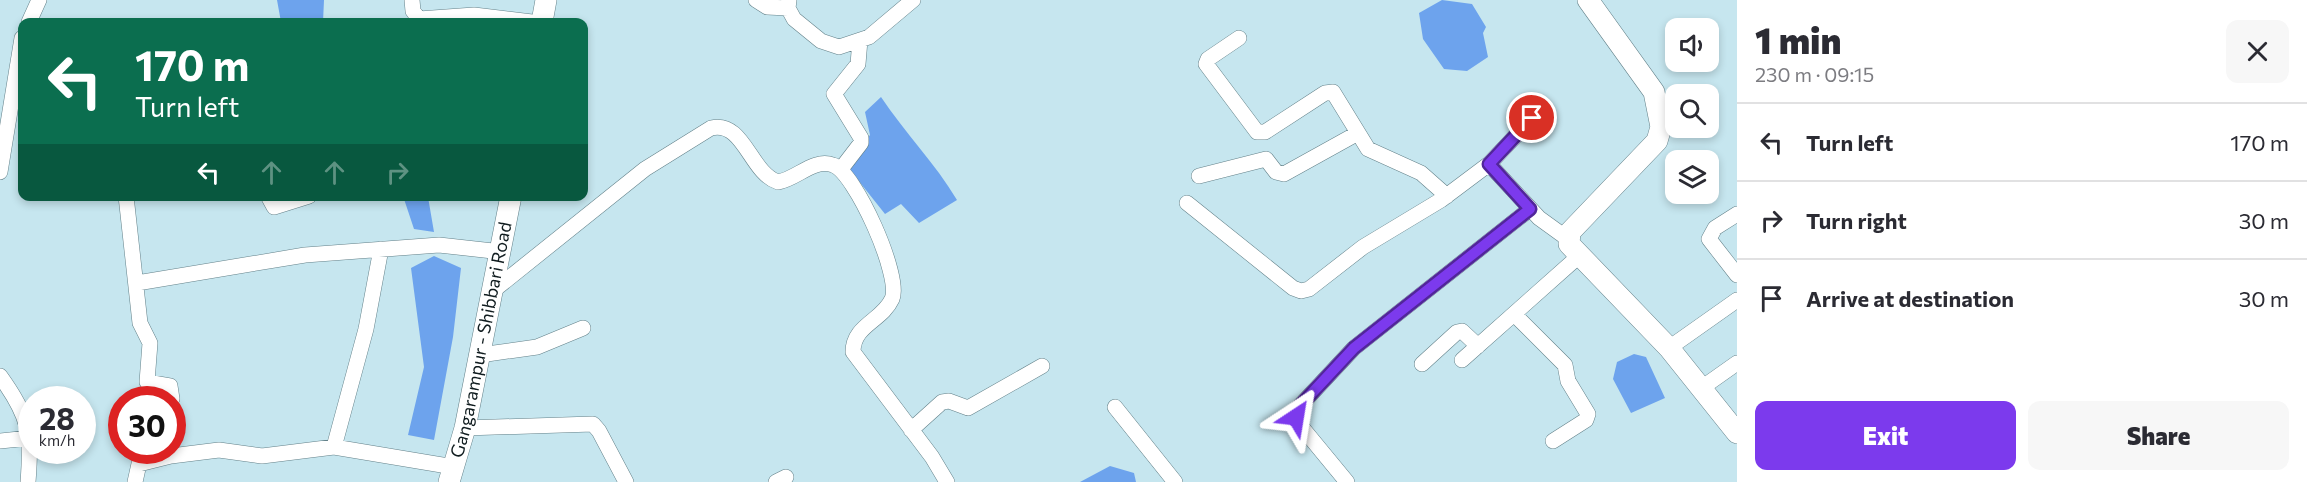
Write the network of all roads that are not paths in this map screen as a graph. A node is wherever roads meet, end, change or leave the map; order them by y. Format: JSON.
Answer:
{"nodes":[{"id":1,"x":39,"y":0,"type":"edge"},
{"id":2,"x":411,"y":0,"type":"edge"},
{"id":3,"x":546,"y":0,"type":"edge"},
{"id":4,"x":756,"y":0,"type":"edge"},
{"id":5,"x":914,"y":0,"type":"edge"},
{"id":6,"x":1588,"y":0,"type":"edge"},
{"id":7,"x":788,"y":4,"type":"edge"},
{"id":8,"x":31,"y":18,"type":"edge"},
{"id":9,"x":417,"y":18,"type":"edge"},
{"id":10,"x":432,"y":18,"type":"edge"},
{"id":11,"x":499,"y":18,"type":"edge"},
{"id":12,"x":543,"y":18,"type":"edge"},
{"id":13,"x":1239,"y":38,"type":"dead end"},
{"id":14,"x":860,"y":40,"type":"junction"},
{"id":15,"x":18,"y":91,"type":"edge"},
{"id":16,"x":1544,"y":106,"type":"dead end"},
{"id":17,"x":16,"y":118,"type":"edge"},
{"id":18,"x":1358,"y":133,"type":"junction"},
{"id":19,"x":1489,"y":164,"type":"junction"},
{"id":20,"x":841,"y":169,"type":"junction"},
{"id":21,"x":0,"y":172,"type":"edge"},
{"id":22,"x":1199,"y":176,"type":"dead end"},
{"id":23,"x":1447,"y":196,"type":"junction"},
{"id":24,"x":127,"y":201,"type":"edge"},
{"id":25,"x":271,"y":201,"type":"edge"},
{"id":26,"x":293,"y":201,"type":"edge"},
{"id":27,"x":510,"y":201,"type":"edge"},
{"id":28,"x":1187,"y":203,"type":"dead end"},
{"id":29,"x":1530,"y":209,"type":"junction"},
{"id":30,"x":1737,"y":214,"type":"edge"},
{"id":31,"x":1574,"y":248,"type":"junction"},
{"id":32,"x":381,"y":249,"type":"junction"},
{"id":33,"x":502,"y":252,"type":"junction"},
{"id":34,"x":1737,"y":275,"type":"edge"},
{"id":35,"x":137,"y":283,"type":"junction"},
{"id":36,"x":494,"y":290,"type":"junction"},
{"id":37,"x":1737,"y":300,"type":"edge"},
{"id":38,"x":1514,"y":314,"type":"junction"},
{"id":39,"x":583,"y":328,"type":"dead end"},
{"id":40,"x":1478,"y":346,"type":"junction"},
{"id":41,"x":1669,"y":348,"type":"junction"},
{"id":42,"x":480,"y":355,"type":"junction"},
{"id":43,"x":1462,"y":360,"type":"dead end"},
{"id":44,"x":1737,"y":363,"type":"edge"},
{"id":45,"x":1422,"y":364,"type":"dead end"},
{"id":46,"x":1042,"y":366,"type":"dead end"},
{"id":47,"x":0,"y":376,"type":"edge"},
{"id":48,"x":170,"y":386,"type":"edge"},
{"id":49,"x":1702,"y":387,"type":"junction"},
{"id":50,"x":18,"y":403,"type":"edge"},
{"id":51,"x":1115,"y":407,"type":"dead end"},
{"id":52,"x":465,"y":428,"type":"junction"},
{"id":53,"x":911,"y":430,"type":"junction"},
{"id":54,"x":1737,"y":433,"type":"edge"},
{"id":55,"x":18,"y":439,"type":"edge"},
{"id":56,"x":0,"y":441,"type":"edge"},
{"id":57,"x":1553,"y":441,"type":"dead end"},
{"id":58,"x":334,"y":447,"type":"junction"},
{"id":59,"x":186,"y":452,"type":"edge"},
{"id":60,"x":28,"y":464,"type":"edge"},
{"id":61,"x":139,"y":464,"type":"edge"},
{"id":62,"x":451,"y":474,"type":"edge"},
{"id":63,"x":28,"y":482,"type":"edge"},
{"id":64,"x":135,"y":482,"type":"edge"},
{"id":65,"x":626,"y":482,"type":"edge"},
{"id":66,"x":947,"y":482,"type":"edge"},
{"id":67,"x":1175,"y":482,"type":"edge"},
{"id":68,"x":1347,"y":482,"type":"edge"}],
"edges":[{"from":1,"to":8,"type":"street"},
{"from":2,"to":9,"type":"street"},
{"from":3,"to":12,"type":"street"},
{"from":4,"to":7,"type":"street"},
{"from":5,"to":14,"type":"street"},
{"from":6,"to":31,"type":"street"},
{"from":7,"to":14,"type":"street"},
{"from":10,"to":11,"type":"street"},
{"from":13,"to":18,"type":"street"},
{"from":14,"to":20,"type":"street"},
{"from":15,"to":17,"type":"street"},
{"from":16,"to":19,"type":"street"},
{"from":17,"to":21,"type":"street"},
{"from":18,"to":22,"type":"street"},
{"from":18,"to":23,"type":"street"},
{"from":19,"to":23,"type":"street"},
{"from":19,"to":29,"type":"street"},
{"from":20,"to":36,"type":"street"},
{"from":20,"to":53,"type":"street"},
{"from":23,"to":28,"type":"street"},
{"from":24,"to":35,"type":"street"},
{"from":25,"to":26,"type":"street"},
{"from":27,"to":33,"type":"street","name":"Gangarampur - Shibbari Road"},
{"from":29,"to":31,"type":"street"},
{"from":29,"to":68,"type":"street"},
{"from":30,"to":34,"type":"street"},
{"from":31,"to":38,"type":"street"},
{"from":31,"to":41,"type":"street"},
{"from":32,"to":33,"type":"street"},
{"from":32,"to":35,"type":"street"},
{"from":32,"to":58,"type":"street"},
{"from":33,"to":36,"type":"street","name":"Gangarampur - Shibbari Road"},
{"from":35,"to":48,"type":"street"},
{"from":36,"to":42,"type":"street","name":"Gangarampur - Shibbari Road"},
{"from":37,"to":41,"type":"street"},
{"from":38,"to":40,"type":"street"},
{"from":38,"to":57,"type":"street"},
{"from":39,"to":42,"type":"street"},
{"from":40,"to":43,"type":"street"},
{"from":40,"to":45,"type":"street"},
{"from":41,"to":49,"type":"street"},
{"from":42,"to":52,"type":"street","name":"Gangarampur - Shibbari Road"},
{"from":44,"to":49,"type":"street"},
{"from":46,"to":53,"type":"street"},
{"from":47,"to":50,"type":"street"},
{"from":49,"to":54,"type":"street"},
{"from":51,"to":67,"type":"street"},
{"from":52,"to":62,"type":"street","name":"Gangarampur - Shibbari Road"},
{"from":52,"to":65,"type":"street"},
{"from":53,"to":66,"type":"street"},
{"from":55,"to":56,"type":"street"},
{"from":58,"to":59,"type":"street"},
{"from":58,"to":62,"type":"street"},
{"from":60,"to":63,"type":"street"},
{"from":61,"to":64,"type":"street"}]}
